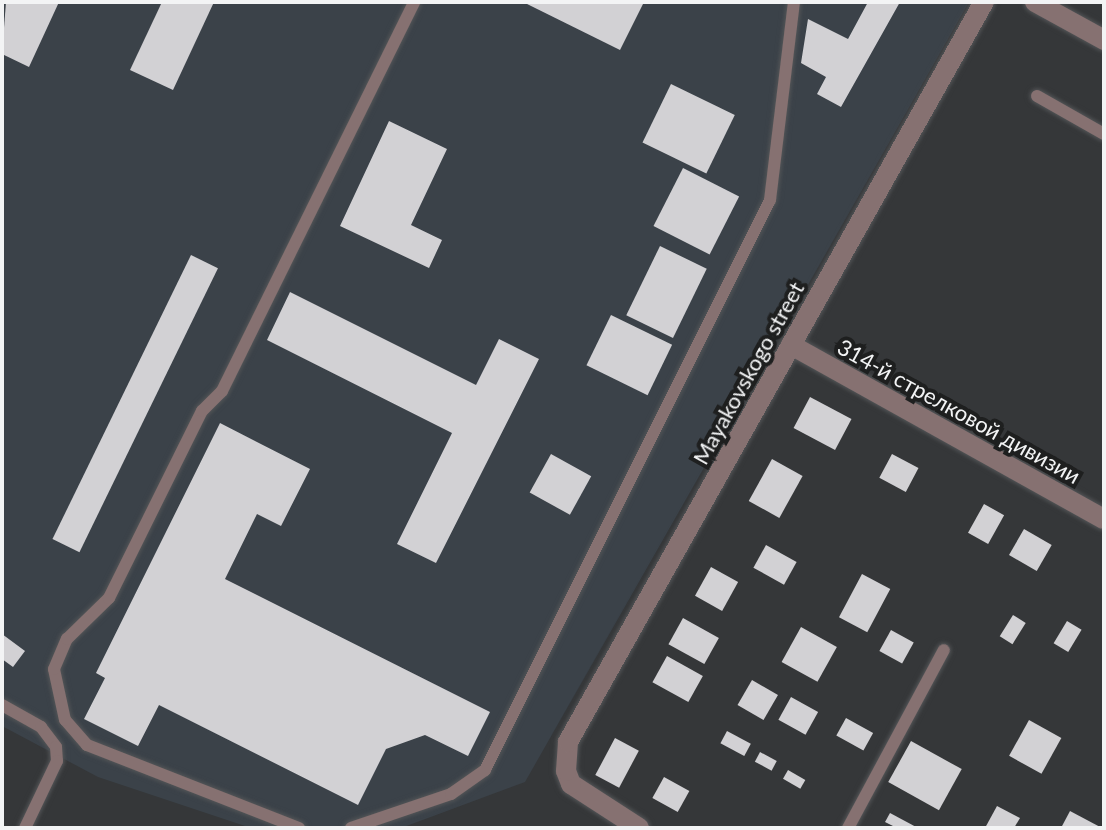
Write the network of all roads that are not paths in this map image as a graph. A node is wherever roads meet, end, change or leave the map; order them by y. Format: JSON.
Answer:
{"nodes":[{"id":1,"x":414,"y":2,"type":"edge"},
{"id":2,"x":794,"y":2,"type":"edge"},
{"id":3,"x":984,"y":2,"type":"edge"},
{"id":4,"x":1035,"y":2,"type":"edge"},
{"id":5,"x":1104,"y":40,"type":"edge"},
{"id":6,"x":1037,"y":96,"type":"dead end"},
{"id":7,"x":1104,"y":134,"type":"edge"},
{"id":8,"x":791,"y":345,"type":"junction"},
{"id":9,"x":1104,"y":519,"type":"edge"},
{"id":10,"x":944,"y":650,"type":"dead end"},
{"id":11,"x":2,"y":705,"type":"edge"},
{"id":12,"x":25,"y":828,"type":"edge"},
{"id":13,"x":299,"y":828,"type":"edge"},
{"id":14,"x":351,"y":828,"type":"edge"},
{"id":15,"x":639,"y":828,"type":"edge"},
{"id":16,"x":848,"y":828,"type":"edge"}],
"edges":[{"from":1,"to":13,"type":"lane"},
{"from":2,"to":14,"type":"lane"},
{"from":3,"to":8,"type":"street","name":"Mayakovskogo street"},
{"from":4,"to":5,"type":"street"},
{"from":6,"to":7,"type":"lane"},
{"from":8,"to":9,"type":"street","name":"314-й стрелковой дивизии"},
{"from":8,"to":15,"type":"street","name":"Mayakovskogo street"},
{"from":10,"to":16,"type":"lane"},
{"from":11,"to":12,"type":"lane"}]}
